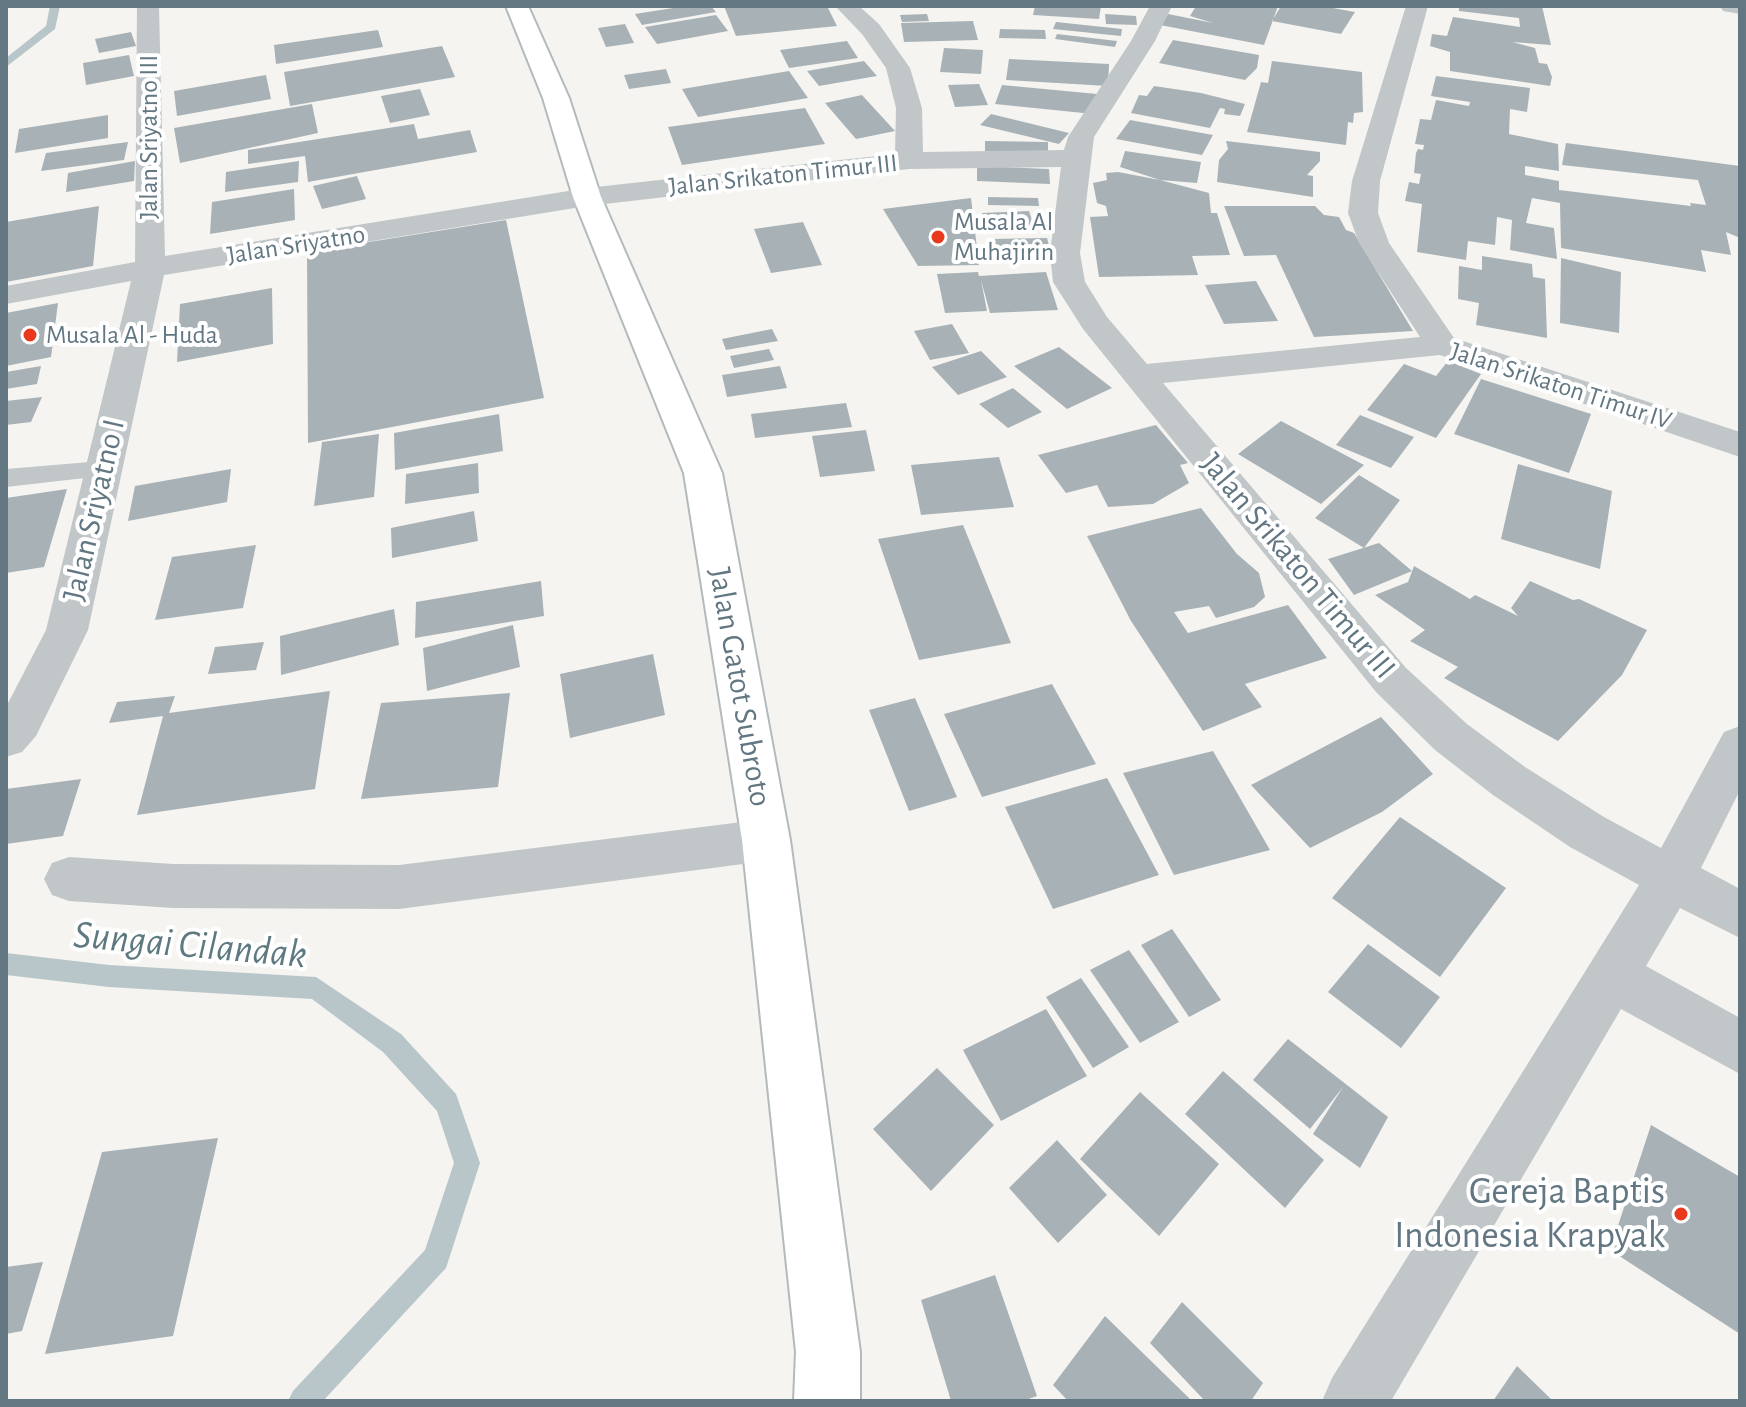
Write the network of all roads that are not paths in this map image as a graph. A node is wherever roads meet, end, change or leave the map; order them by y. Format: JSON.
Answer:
{"nodes":[{"id":1,"x":148,"y":6,"type":"edge"},
{"id":2,"x":517,"y":6,"type":"edge"},
{"id":3,"x":846,"y":6,"type":"edge"},
{"id":4,"x":1161,"y":6,"type":"edge"},
{"id":5,"x":1417,"y":6,"type":"edge"},
{"id":6,"x":1731,"y":6,"type":"edge"},
{"id":7,"x":1740,"y":7,"type":"edge"},
{"id":8,"x":1076,"y":158,"type":"junction"},
{"id":9,"x":909,"y":161,"type":"junction"},
{"id":10,"x":587,"y":197,"type":"junction"},
{"id":11,"x":150,"y":268,"type":"junction"},
{"id":12,"x":6,"y":295,"type":"edge"},
{"id":13,"x":1442,"y":345,"type":"junction"},
{"id":14,"x":1139,"y":375,"type":"junction"},
{"id":15,"x":1740,"y":445,"type":"edge"},
{"id":16,"x":102,"y":469,"type":"junction"},
{"id":17,"x":6,"y":478,"type":"edge"},
{"id":18,"x":6,"y":739,"type":"edge"},
{"id":19,"x":1740,"y":745,"type":"edge"},
{"id":20,"x":766,"y":840,"type":"junction"},
{"id":21,"x":69,"y":879,"type":"dead end"},
{"id":22,"x":1670,"y":879,"type":"junction"},
{"id":23,"x":1740,"y":915,"type":"edge"},
{"id":24,"x":1611,"y":975,"type":"junction"},
{"id":25,"x":1740,"y":1047,"type":"edge"},
{"id":26,"x":827,"y":1401,"type":"edge"},
{"id":27,"x":1355,"y":1401,"type":"edge"}],
"edges":[{"from":1,"to":11,"type":"street","name":"Jalan Sriyatno III"},
{"from":2,"to":10,"type":"street","name":"Jalan Gatot Subroto"},
{"from":3,"to":9,"type":"street"},
{"from":4,"to":8,"type":"street","name":"Jalan Srikaton Timur III"},
{"from":5,"to":13,"type":"street"},
{"from":6,"to":7,"type":"street"},
{"from":8,"to":9,"type":"street","name":"Jalan Srikaton Timur III"},
{"from":8,"to":14,"type":"street","name":"Jalan Srikaton Timur III"},
{"from":9,"to":10,"type":"street","name":"Jalan Srikaton Timur III"},
{"from":10,"to":11,"type":"street","name":"Jalan Sriyatno"},
{"from":10,"to":20,"type":"street","name":"Jalan Gatot Subroto"},
{"from":11,"to":12,"type":"street","name":"Jalan Sriyatno"},
{"from":11,"to":16,"type":"street","name":"Jalan Sriyatno I"},
{"from":13,"to":14,"type":"street","name":"Jalan Srikaton Timur IV"},
{"from":13,"to":15,"type":"street","name":"Jalan Srikaton Timur IV"},
{"from":14,"to":22,"type":"street","name":"Jalan Srikaton Timur III"},
{"from":16,"to":17,"type":"lane"},
{"from":16,"to":18,"type":"street","name":"Jalan Sriyatno I"},
{"from":19,"to":22,"type":"street"},
{"from":20,"to":21,"type":"street"},
{"from":20,"to":26,"type":"street","name":"Jalan Gatot Subroto"},
{"from":22,"to":23,"type":"street","name":"Jalan Srikaton Timur III"},
{"from":22,"to":24,"type":"street"},
{"from":24,"to":25,"type":"street"},
{"from":24,"to":27,"type":"street"}]}
